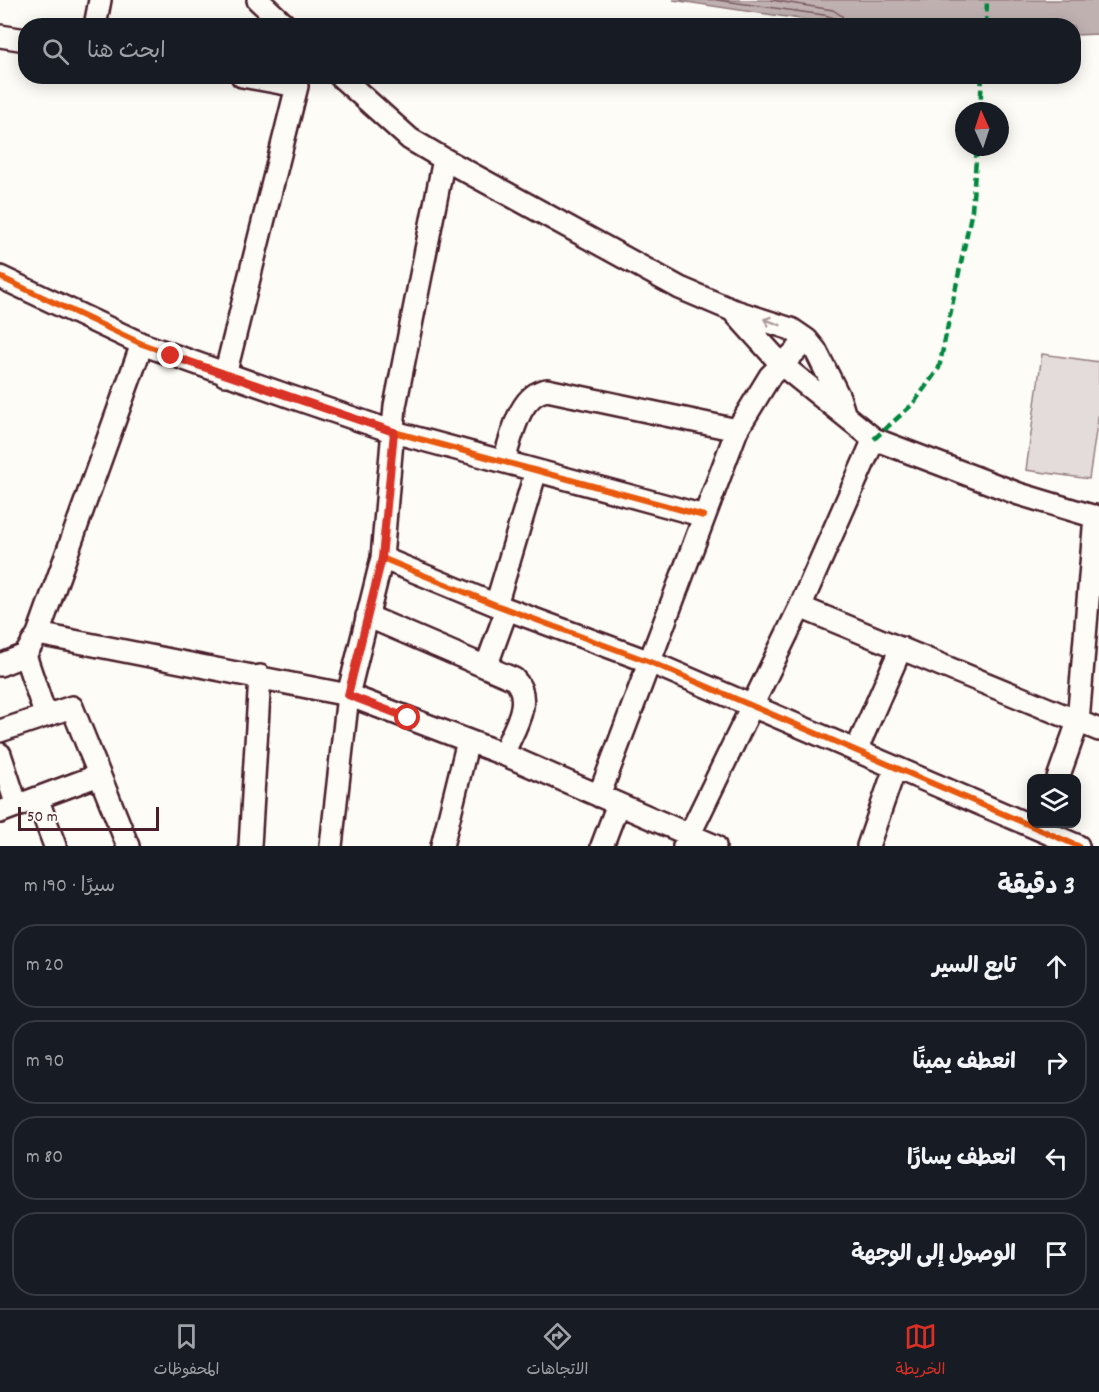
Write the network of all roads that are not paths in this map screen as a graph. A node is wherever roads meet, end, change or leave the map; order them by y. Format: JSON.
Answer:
{"nodes":[{"id":1,"x":100,"y":0,"type":"edge"},
{"id":2,"x":258,"y":0,"type":"edge"},
{"id":3,"x":97,"y":18,"type":"edge"},
{"id":4,"x":277,"y":18,"type":"edge"},
{"id":5,"x":0,"y":36,"type":"edge"},
{"id":6,"x":18,"y":39,"type":"edge"},
{"id":7,"x":302,"y":84,"type":"edge"},
{"id":8,"x":349,"y":84,"type":"edge"},
{"id":9,"x":444,"y":159,"type":"junction"},
{"id":10,"x":0,"y":277,"type":"edge"},
{"id":11,"x":732,"y":310,"type":"junction"},
{"id":12,"x":807,"y":340,"type":"junction"},
{"id":13,"x":142,"y":344,"type":"junction"},
{"id":14,"x":782,"y":365,"type":"junction"},
{"id":15,"x":225,"y":375,"type":"junction"},
{"id":16,"x":844,"y":413,"type":"junction"},
{"id":17,"x":738,"y":430,"type":"junction"},
{"id":18,"x":394,"y":432,"type":"junction"},
{"id":19,"x":874,"y":439,"type":"junction"},
{"id":20,"x":504,"y":460,"type":"junction"},
{"id":21,"x":536,"y":471,"type":"junction"},
{"id":22,"x":704,"y":516,"type":"junction"},
{"id":23,"x":1097,"y":517,"type":"edge"},
{"id":24,"x":382,"y":558,"type":"junction"},
{"id":25,"x":501,"y":607,"type":"junction"},
{"id":26,"x":800,"y":607,"type":"junction"},
{"id":27,"x":367,"y":616,"type":"junction"},
{"id":28,"x":38,"y":634,"type":"junction"},
{"id":29,"x":901,"y":648,"type":"junction"},
{"id":30,"x":25,"y":655,"type":"junction"},
{"id":31,"x":650,"y":662,"type":"junction"},
{"id":32,"x":0,"y":665,"type":"edge"},
{"id":33,"x":486,"y":667,"type":"junction"},
{"id":34,"x":260,"y":676,"type":"junction"},
{"id":35,"x":348,"y":695,"type":"junction"},
{"id":36,"x":752,"y":705,"type":"junction"},
{"id":37,"x":45,"y":714,"type":"junction"},
{"id":38,"x":1078,"y":722,"type":"junction"},
{"id":39,"x":1099,"y":730,"type":"edge"},
{"id":40,"x":0,"y":731,"type":"edge"},
{"id":41,"x":468,"y":741,"type":"junction"},
{"id":42,"x":856,"y":751,"type":"junction"},
{"id":43,"x":0,"y":754,"type":"edge"},
{"id":44,"x":502,"y":754,"type":"junction"},
{"id":45,"x":895,"y":768,"type":"junction"},
{"id":46,"x":1059,"y":774,"type":"edge"},
{"id":47,"x":99,"y":775,"type":"junction"},
{"id":48,"x":37,"y":798,"type":"junction"},
{"id":49,"x":608,"y":800,"type":"junction"},
{"id":50,"x":8,"y":809,"type":"edge"},
{"id":51,"x":1038,"y":833,"type":"edge"},
{"id":52,"x":686,"y":841,"type":"edge"},
{"id":53,"x":55,"y":846,"type":"edge"},
{"id":54,"x":128,"y":846,"type":"edge"},
{"id":55,"x":250,"y":846,"type":"edge"},
{"id":56,"x":331,"y":846,"type":"edge"},
{"id":57,"x":442,"y":846,"type":"edge"},
{"id":58,"x":602,"y":846,"type":"edge"},
{"id":59,"x":715,"y":846,"type":"edge"},
{"id":60,"x":868,"y":846,"type":"edge"},
{"id":61,"x":1078,"y":846,"type":"edge"}],
"edges":[{"from":1,"to":3,"type":"street"},
{"from":2,"to":4,"type":"street"},
{"from":5,"to":6,"type":"street"},
{"from":7,"to":15,"type":"street"},
{"from":8,"to":9,"type":"street"},
{"from":9,"to":11,"type":"street"},
{"from":9,"to":18,"type":"street"},
{"from":10,"to":13,"type":"street"},
{"from":12,"to":11,"type":"street","one_way":true},
{"from":11,"to":14,"type":"street"},
{"from":12,"to":14,"type":"street"},
{"from":12,"to":16,"type":"street"},
{"from":13,"to":15,"type":"street"},
{"from":13,"to":28,"type":"street"},
{"from":14,"to":16,"type":"street"},
{"from":14,"to":17,"type":"street"},
{"from":15,"to":18,"type":"street"},
{"from":16,"to":19,"type":"street"},
{"from":17,"to":20,"type":"street"},
{"from":17,"to":22,"type":"street"},
{"from":18,"to":20,"type":"street"},
{"from":18,"to":24,"type":"street"},
{"from":19,"to":23,"type":"street"},
{"from":19,"to":26,"type":"street"},
{"from":20,"to":21,"type":"street"},
{"from":21,"to":22,"type":"street"},
{"from":21,"to":25,"type":"street"},
{"from":22,"to":31,"type":"street"},
{"from":23,"to":38,"type":"street"},
{"from":24,"to":25,"type":"street"},
{"from":24,"to":27,"type":"street"},
{"from":25,"to":31,"type":"street"},
{"from":25,"to":33,"type":"street"},
{"from":26,"to":29,"type":"street"},
{"from":26,"to":36,"type":"street"},
{"from":27,"to":33,"type":"street"},
{"from":27,"to":35,"type":"street"},
{"from":28,"to":30,"type":"street"},
{"from":28,"to":34,"type":"street"},
{"from":29,"to":38,"type":"street"},
{"from":29,"to":42,"type":"street"},
{"from":30,"to":32,"type":"street"},
{"from":30,"to":37,"type":"street"},
{"from":31,"to":36,"type":"street"},
{"from":31,"to":49,"type":"street"},
{"from":33,"to":44,"type":"street"},
{"from":34,"to":35,"type":"street"},
{"from":34,"to":55,"type":"street"},
{"from":35,"to":41,"type":"street"},
{"from":35,"to":56,"type":"street"},
{"from":36,"to":42,"type":"street"},
{"from":36,"to":52,"type":"street"},
{"from":37,"to":40,"type":"street"},
{"from":37,"to":47,"type":"street"},
{"from":38,"to":39,"type":"street"},
{"from":38,"to":46,"type":"street"},
{"from":41,"to":44,"type":"street"},
{"from":41,"to":57,"type":"street"},
{"from":42,"to":45,"type":"street"},
{"from":43,"to":50,"type":"street"},
{"from":44,"to":49,"type":"street"},
{"from":45,"to":51,"type":"street"},
{"from":45,"to":60,"type":"street"},
{"from":47,"to":48,"type":"street"},
{"from":47,"to":54,"type":"street"},
{"from":48,"to":50,"type":"street"},
{"from":48,"to":53,"type":"street"},
{"from":49,"to":52,"type":"street"},
{"from":49,"to":58,"type":"street"},
{"from":51,"to":61,"type":"street"},
{"from":52,"to":59,"type":"street"}]}
